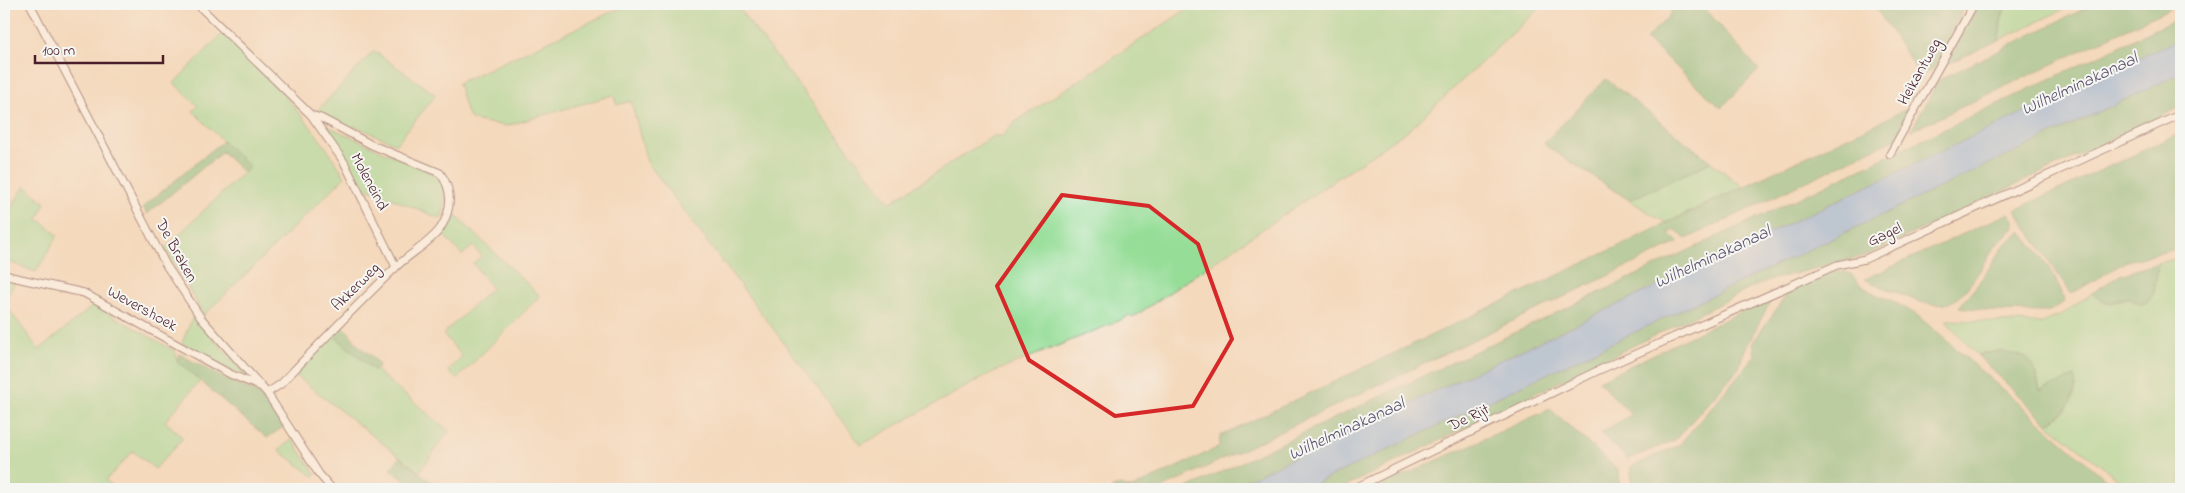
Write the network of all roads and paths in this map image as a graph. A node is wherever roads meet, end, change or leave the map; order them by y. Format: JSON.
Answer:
{"nodes":[{"id":1,"x":30,"y":4,"type":"edge"},
{"id":2,"x":197,"y":4,"type":"edge"},
{"id":3,"x":1974,"y":4,"type":"edge"},
{"id":4,"x":2181,"y":114,"type":"edge"},
{"id":5,"x":311,"y":115,"type":"junction"},
{"id":6,"x":1890,"y":154,"type":"dead end"},
{"id":7,"x":450,"y":193,"type":"joint"},
{"id":8,"x":396,"y":267,"type":"junction"},
{"id":9,"x":4,"y":274,"type":"edge"},
{"id":10,"x":1597,"y":371,"type":"joint"},
{"id":11,"x":261,"y":387,"type":"junction"},
{"id":12,"x":267,"y":393,"type":"junction"},
{"id":13,"x":332,"y":489,"type":"edge"},
{"id":14,"x":1353,"y":489,"type":"edge"}],
"edges":[{"from":1,"to":11,"type":"street","name":"De Braken"},
{"from":2,"to":5,"type":"street","name":"Moleneind"},
{"from":3,"to":6,"type":"street","name":"Heikantweg"},
{"from":4,"to":10,"type":"street","name":"Gagel"},
{"from":5,"to":7,"type":"street","name":"Moleneind"},
{"from":5,"to":8,"type":"street","name":"Moleneind"},
{"from":7,"to":8,"type":"street","name":"Akkerweg"},
{"from":8,"to":12,"type":"street","name":"Akkerweg"},
{"from":9,"to":11,"type":"street","name":"Wevershoek"},
{"from":10,"to":14,"type":"street","name":"De Rijt"},
{"from":11,"to":12,"type":"street","name":"De Braken"},
{"from":12,"to":13,"type":"street","name":"De Braken"}]}
